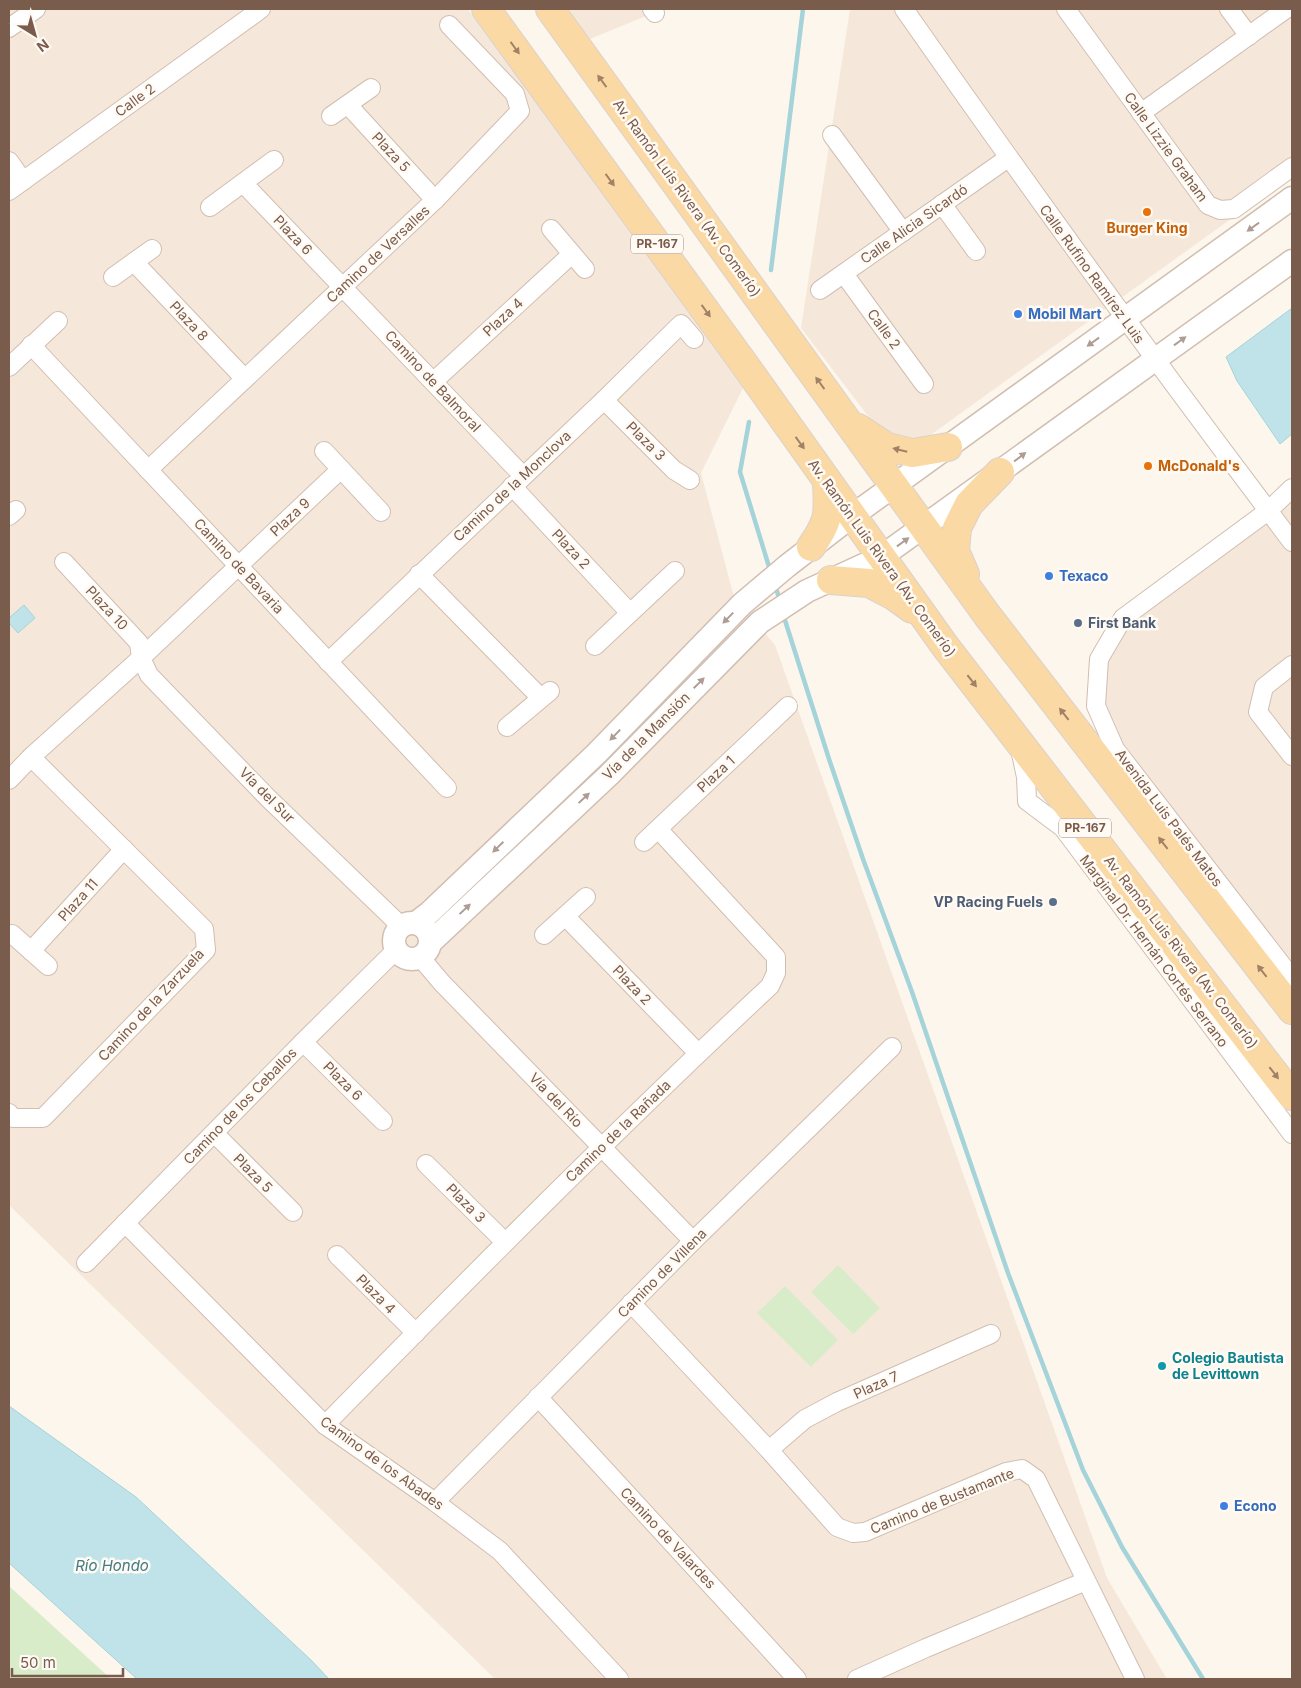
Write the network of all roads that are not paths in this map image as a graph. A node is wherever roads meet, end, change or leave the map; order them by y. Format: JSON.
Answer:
{"nodes":[{"id":1,"x":36,"y":9,"type":"edge"},
{"id":2,"x":261,"y":9,"type":"edge"},
{"id":3,"x":486,"y":9,"type":"edge"},
{"id":4,"x":550,"y":9,"type":"edge"},
{"id":5,"x":904,"y":9,"type":"edge"},
{"id":6,"x":1066,"y":9,"type":"edge"},
{"id":7,"x":1229,"y":9,"type":"edge"},
{"id":8,"x":1286,"y":9,"type":"edge"},
{"id":9,"x":449,"y":25,"type":"dead end"},
{"id":10,"x":9,"y":28,"type":"edge"},
{"id":11,"x":1249,"y":36,"type":"junction"},
{"id":12,"x":371,"y":88,"type":"dead end"},
{"id":13,"x":348,"y":105,"type":"junction"},
{"id":14,"x":1141,"y":113,"type":"junction"},
{"id":15,"x":331,"y":116,"type":"dead end"},
{"id":16,"x":832,"y":135,"type":"dead end"},
{"id":17,"x":1008,"y":158,"type":"junction"},
{"id":18,"x":274,"y":160,"type":"dead end"},
{"id":19,"x":9,"y":161,"type":"edge"},
{"id":20,"x":1292,"y":167,"type":"edge"},
{"id":21,"x":23,"y":181,"type":"junction"},
{"id":22,"x":243,"y":183,"type":"junction"},
{"id":23,"x":9,"y":192,"type":"edge"},
{"id":24,"x":1292,"y":198,"type":"edge"},
{"id":25,"x":435,"y":200,"type":"junction"},
{"id":26,"x":942,"y":204,"type":"junction"},
{"id":27,"x":210,"y":207,"type":"dead end"},
{"id":28,"x":551,"y":229,"type":"dead end"},
{"id":29,"x":903,"y":232,"type":"junction"},
{"id":30,"x":152,"y":249,"type":"dead end"},
{"id":31,"x":976,"y":251,"type":"dead end"},
{"id":32,"x":572,"y":254,"type":"junction"},
{"id":33,"x":1292,"y":261,"type":"edge"},
{"id":34,"x":134,"y":262,"type":"junction"},
{"id":35,"x":585,"y":269,"type":"dead end"},
{"id":36,"x":844,"y":274,"type":"junction"},
{"id":37,"x":113,"y":277,"type":"dead end"},
{"id":38,"x":343,"y":286,"type":"junction"},
{"id":39,"x":820,"y":290,"type":"dead end"},
{"id":40,"x":1125,"y":319,"type":"junction"},
{"id":41,"x":58,"y":321,"type":"dead end"},
{"id":42,"x":694,"y":339,"type":"dead end"},
{"id":43,"x":31,"y":345,"type":"junction"},
{"id":44,"x":1155,"y":360,"type":"junction"},
{"id":45,"x":9,"y":366,"type":"edge"},
{"id":46,"x":245,"y":380,"type":"junction"},
{"id":47,"x":434,"y":381,"type":"junction"},
{"id":48,"x":924,"y":384,"type":"dead end"},
{"id":49,"x":604,"y":400,"type":"junction"},
{"id":50,"x":849,"y":422,"type":"junction"},
{"id":51,"x":948,"y":447,"type":"junction"},
{"id":52,"x":324,"y":451,"type":"dead end"},
{"id":53,"x":341,"y":469,"type":"junction"},
{"id":54,"x":148,"y":470,"type":"junction"},
{"id":55,"x":1000,"y":472,"type":"junction"},
{"id":56,"x":690,"y":480,"type":"dead end"},
{"id":57,"x":827,"y":480,"type":"junction"},
{"id":58,"x":518,"y":481,"type":"junction"},
{"id":59,"x":894,"y":485,"type":"junction"},
{"id":60,"x":1292,"y":488,"type":"edge"},
{"id":61,"x":1268,"y":511,"type":"junction"},
{"id":62,"x":381,"y":512,"type":"dead end"},
{"id":63,"x":852,"y":516,"type":"junction"},
{"id":64,"x":924,"y":526,"type":"junction"},
{"id":65,"x":1292,"y":542,"type":"edge"},
{"id":66,"x":812,"y":547,"type":"junction"},
{"id":67,"x":881,"y":557,"type":"junction"},
{"id":68,"x":64,"y":562,"type":"dead end"},
{"id":69,"x":238,"y":565,"type":"junction"},
{"id":70,"x":675,"y":570,"type":"dead end"},
{"id":71,"x":419,"y":574,"type":"junction"},
{"id":72,"x":831,"y":580,"type":"junction"},
{"id":73,"x":977,"y":600,"type":"junction"},
{"id":74,"x":630,"y":613,"type":"junction"},
{"id":75,"x":926,"y":620,"type":"junction"},
{"id":76,"x":595,"y":646,"type":"dead end"},
{"id":77,"x":141,"y":658,"type":"junction"},
{"id":78,"x":328,"y":662,"type":"junction"},
{"id":79,"x":1292,"y":665,"type":"edge"},
{"id":80,"x":788,"y":706,"type":"dead end"},
{"id":81,"x":507,"y":727,"type":"dead end"},
{"id":82,"x":1017,"y":740,"type":"junction"},
{"id":83,"x":1292,"y":756,"type":"edge"},
{"id":84,"x":31,"y":757,"type":"junction"},
{"id":85,"x":9,"y":780,"type":"edge"},
{"id":86,"x":446,"y":788,"type":"dead end"},
{"id":87,"x":658,"y":829,"type":"junction"},
{"id":88,"x":644,"y":842,"type":"dead end"},
{"id":89,"x":124,"y":849,"type":"junction"},
{"id":90,"x":586,"y":897,"type":"dead end"},
{"id":91,"x":565,"y":916,"type":"junction"},
{"id":92,"x":409,"y":924,"type":"junction"},
{"id":93,"x":12,"y":934,"type":"dead end"},
{"id":94,"x":544,"y":935,"type":"dead end"},
{"id":95,"x":396,"y":950,"type":"junction"},
{"id":96,"x":425,"y":950,"type":"junction"},
{"id":97,"x":31,"y":951,"type":"junction"},
{"id":98,"x":48,"y":966,"type":"dead end"},
{"id":99,"x":1292,"y":978,"type":"edge"},
{"id":100,"x":1292,"y":1010,"type":"edge"},
{"id":101,"x":303,"y":1042,"type":"junction"},
{"id":102,"x":892,"y":1047,"type":"dead end"},
{"id":103,"x":698,"y":1053,"type":"junction"},
{"id":104,"x":1292,"y":1096,"type":"edge"},
{"id":105,"x":9,"y":1113,"type":"edge"},
{"id":106,"x":383,"y":1121,"type":"dead end"},
{"id":107,"x":214,"y":1133,"type":"junction"},
{"id":108,"x":1292,"y":1134,"type":"edge"},
{"id":109,"x":601,"y":1147,"type":"junction"},
{"id":110,"x":426,"y":1164,"type":"dead end"},
{"id":111,"x":293,"y":1212,"type":"dead end"},
{"id":112,"x":125,"y":1223,"type":"junction"},
{"id":113,"x":693,"y":1241,"type":"junction"},
{"id":114,"x":505,"y":1242,"type":"junction"},
{"id":115,"x":337,"y":1255,"type":"dead end"},
{"id":116,"x":86,"y":1263,"type":"dead end"},
{"id":117,"x":631,"y":1303,"type":"junction"},
{"id":118,"x":416,"y":1333,"type":"junction"},
{"id":119,"x":991,"y":1334,"type":"dead end"},
{"id":120,"x":538,"y":1397,"type":"junction"},
{"id":121,"x":325,"y":1425,"type":"junction"},
{"id":122,"x":769,"y":1450,"type":"junction"},
{"id":123,"x":435,"y":1502,"type":"junction"},
{"id":124,"x":1086,"y":1581,"type":"junction"},
{"id":125,"x":620,"y":1679,"type":"edge"},
{"id":126,"x":797,"y":1679,"type":"edge"},
{"id":127,"x":858,"y":1679,"type":"edge"},
{"id":128,"x":1135,"y":1679,"type":"edge"}],
"edges":[{"from":1,"to":10,"type":"street"},
{"from":2,"to":21,"type":"street","name":"Calle 2"},
{"from":3,"to":57,"type":"main road","name":"Av. Ramón Luis Rivera (Av. Comerío)","number":"PR-167","one_way":true},
{"from":50,"to":4,"type":"main road","name":"Av. Ramón Luis Rivera (Av. Comerío)","one_way":true},
{"from":5,"to":17,"type":"street","name":"Calle Rufino Ramírez Luis"},
{"from":6,"to":14,"type":"street","name":"Calle Lizzie Graham"},
{"from":7,"to":11,"type":"street"},
{"from":8,"to":11,"type":"street"},
{"from":9,"to":25,"type":"street","name":"Camino de Versalles"},
{"from":11,"to":14,"type":"street"},
{"from":12,"to":13,"type":"street"},
{"from":13,"to":15,"type":"street"},
{"from":13,"to":25,"type":"street","name":"Plaza 5"},
{"from":14,"to":20,"type":"street","name":"Calle Lizzie Graham"},
{"from":16,"to":29,"type":"street"},
{"from":17,"to":26,"type":"street","name":"Calle Alicia Sicardó"},
{"from":17,"to":40,"type":"street","name":"Calle Rufino Ramírez Luis"},
{"from":18,"to":22,"type":"street"},
{"from":19,"to":21,"type":"street"},
{"from":21,"to":23,"type":"street","name":"Calle 2"},
{"from":22,"to":27,"type":"street"},
{"from":22,"to":38,"type":"street","name":"Plaza 6"},
{"from":24,"to":40,"type":"street","name":"Vía de la Mansión","one_way":true},
{"from":25,"to":38,"type":"street","name":"Camino de Versalles"},
{"from":26,"to":29,"type":"street","name":"Calle Alicia Sicardó"},
{"from":26,"to":31,"type":"street"},
{"from":28,"to":32,"type":"street"},
{"from":29,"to":36,"type":"street","name":"Calle Alicia Sicardó"},
{"from":30,"to":34,"type":"street"},
{"from":32,"to":35,"type":"street"},
{"from":32,"to":47,"type":"street","name":"Plaza 4"},
{"from":44,"to":33,"type":"street","name":"Vía de la Mansión","one_way":true},
{"from":34,"to":37,"type":"street"},
{"from":34,"to":46,"type":"street","name":"Plaza 8"},
{"from":36,"to":39,"type":"street","name":"Calle Alicia Sicardó"},
{"from":36,"to":48,"type":"street","name":"Calle 2"},
{"from":38,"to":46,"type":"street","name":"Camino de Versalles"},
{"from":38,"to":47,"type":"street","name":"Camino de Balmoral"},
{"from":40,"to":44,"type":"street","name":"Calle Rufino Ramírez Luis"},
{"from":40,"to":51,"type":"street","name":"Vía de la Mansión","one_way":true},
{"from":41,"to":43,"type":"street"},
{"from":42,"to":49,"type":"street","name":"Camino de la Monclova"},
{"from":43,"to":45,"type":"street"},
{"from":43,"to":54,"type":"street","name":"Camino de Bavaria"},
{"from":55,"to":44,"type":"street","name":"Vía de la Mansión","one_way":true},
{"from":44,"to":61,"type":"street","name":"Calle Rufino Ramírez Luis"},
{"from":46,"to":54,"type":"street","name":"Camino de Versalles"},
{"from":47,"to":58,"type":"street","name":"Camino de Balmoral"},
{"from":49,"to":56,"type":"street","name":"Plaza 3"},
{"from":49,"to":58,"type":"street","name":"Camino de la Monclova"},
{"from":51,"to":50,"type":"main road","one_way":true},
{"from":50,"to":59,"type":"main road","name":"Av. Ramón Luis Rivera (Av. Comerío)"},
{"from":51,"to":59,"type":"street","name":"Vía de la Mansión"},
{"from":52,"to":53,"type":"street"},
{"from":53,"to":62,"type":"street"},
{"from":53,"to":69,"type":"street","name":"Plaza 9"},
{"from":54,"to":69,"type":"street","name":"Camino de Bavaria"},
{"from":55,"to":64,"type":"street","name":"Vía de la Mansión"},
{"from":55,"to":73,"type":"main road"},
{"from":57,"to":63,"type":"main road","name":"Av. Ramón Luis Rivera (Av. Comerío)","number":"PR-167"},
{"from":57,"to":66,"type":"main road"},
{"from":58,"to":71,"type":"street","name":"Camino de la Monclova"},
{"from":58,"to":74,"type":"street","name":"Plaza 2"},
{"from":59,"to":63,"type":"street","name":"Vía de la Mansión"},
{"from":59,"to":64,"type":"main road","name":"Av. Ramón Luis Rivera (Av. Comerío)"},
{"from":60,"to":61,"type":"street","name":"Avenida Luis Palés Matos"},
{"from":61,"to":65,"type":"street","name":"Calle Rufino Ramírez Luis"},
{"from":61,"to":99,"type":"street","name":"Avenida Luis Palés Matos"},
{"from":63,"to":66,"type":"street","name":"Vía de la Mansión"},
{"from":63,"to":67,"type":"main road","name":"Av. Ramón Luis Rivera (Av. Comerío)","number":"PR-167"},
{"from":67,"to":64,"type":"street","name":"Vía de la Mansión","one_way":true},
{"from":64,"to":73,"type":"main road","name":"Av. Ramón Luis Rivera (Av. Comerío)"},
{"from":66,"to":92,"type":"street","name":"Vía de la Mansión","one_way":true},
{"from":67,"to":72,"type":"street","name":"Vía de la Mansión"},
{"from":67,"to":75,"type":"main road","name":"Av. Ramón Luis Rivera (Av. Comerío)","number":"PR-167"},
{"from":68,"to":77,"type":"street","name":"Plaza 10"},
{"from":69,"to":77,"type":"street"},
{"from":69,"to":78,"type":"street","name":"Camino de Bavaria"},
{"from":70,"to":74,"type":"street"},
{"from":71,"to":78,"type":"street","name":"Camino de la Monclova"},
{"from":71,"to":81,"type":"street"},
{"from":72,"to":75,"type":"main road"},
{"from":96,"to":72,"type":"street","name":"Vía de la Mansión","one_way":true},
{"from":100,"to":73,"type":"main road","name":"Av. Ramón Luis Rivera (Av. Comerío)","one_way":true},
{"from":74,"to":76,"type":"street"},
{"from":75,"to":82,"type":"main road","name":"Av. Ramón Luis Rivera (Av. Comerío)","number":"PR-167","one_way":true},
{"from":77,"to":84,"type":"street"},
{"from":77,"to":92,"type":"street","name":"Vía del Sur"},
{"from":78,"to":86,"type":"street","name":"Camino de Bavaria"},
{"from":79,"to":83,"type":"street"},
{"from":80,"to":87,"type":"street","name":"Plaza 1"},
{"from":82,"to":104,"type":"main road","name":"Av. Ramón Luis Rivera (Av. Comerío)","number":"PR-167","one_way":true},
{"from":82,"to":108,"type":"street","name":"Marginal Dr. Hernán Cortés Serrano"},
{"from":84,"to":85,"type":"street"},
{"from":84,"to":89,"type":"street","name":"Camino de la Zarzuela"},
{"from":87,"to":88,"type":"street","name":"Plaza 1"},
{"from":87,"to":103,"type":"street","name":"Camino de la Rañada"},
{"from":89,"to":97,"type":"street","name":"Plaza 11"},
{"from":89,"to":105,"type":"street","name":"Camino de la Zarzuela"},
{"from":90,"to":91,"type":"street"},
{"from":91,"to":94,"type":"street"},
{"from":91,"to":103,"type":"street","name":"Plaza 2"},
{"from":92,"to":95,"type":"street"},
{"from":92,"to":96,"type":"street"},
{"from":93,"to":97,"type":"street"},
{"from":95,"to":96,"type":"street"},
{"from":95,"to":101,"type":"street","name":"Camino de los Ceballos"},
{"from":96,"to":109,"type":"street","name":"Vía del Río"},
{"from":97,"to":98,"type":"street"},
{"from":101,"to":106,"type":"street","name":"Plaza 6"},
{"from":101,"to":107,"type":"street","name":"Camino de los Ceballos"},
{"from":102,"to":113,"type":"street","name":"Camino de Villena"},
{"from":103,"to":109,"type":"street","name":"Camino de la Rañada"},
{"from":107,"to":111,"type":"street","name":"Plaza 5"},
{"from":107,"to":112,"type":"street","name":"Camino de los Ceballos"},
{"from":109,"to":113,"type":"street","name":"Vía del Río"},
{"from":109,"to":114,"type":"street","name":"Camino de la Rañada"},
{"from":110,"to":114,"type":"street","name":"Plaza 3"},
{"from":112,"to":116,"type":"street","name":"Camino de los Ceballos"},
{"from":112,"to":121,"type":"street","name":"Camino de los Abades"},
{"from":113,"to":117,"type":"street","name":"Camino de Villena"},
{"from":114,"to":118,"type":"street","name":"Camino de la Rañada"},
{"from":115,"to":118,"type":"street","name":"Plaza 4"},
{"from":117,"to":120,"type":"street","name":"Camino de Villena"},
{"from":117,"to":122,"type":"street","name":"Camino de Bustamante"},
{"from":118,"to":121,"type":"street","name":"Camino de la Rañada"},
{"from":119,"to":122,"type":"street","name":"Plaza 7"},
{"from":120,"to":123,"type":"street","name":"Camino de Villena"},
{"from":120,"to":126,"type":"street","name":"Camino de Valardes"},
{"from":121,"to":123,"type":"street","name":"Camino de los Abades"},
{"from":122,"to":124,"type":"street","name":"Camino de Bustamante"},
{"from":123,"to":125,"type":"street","name":"Camino de los Abades"},
{"from":124,"to":127,"type":"street"},
{"from":124,"to":128,"type":"street","name":"Camino de Bustamante"}]}
